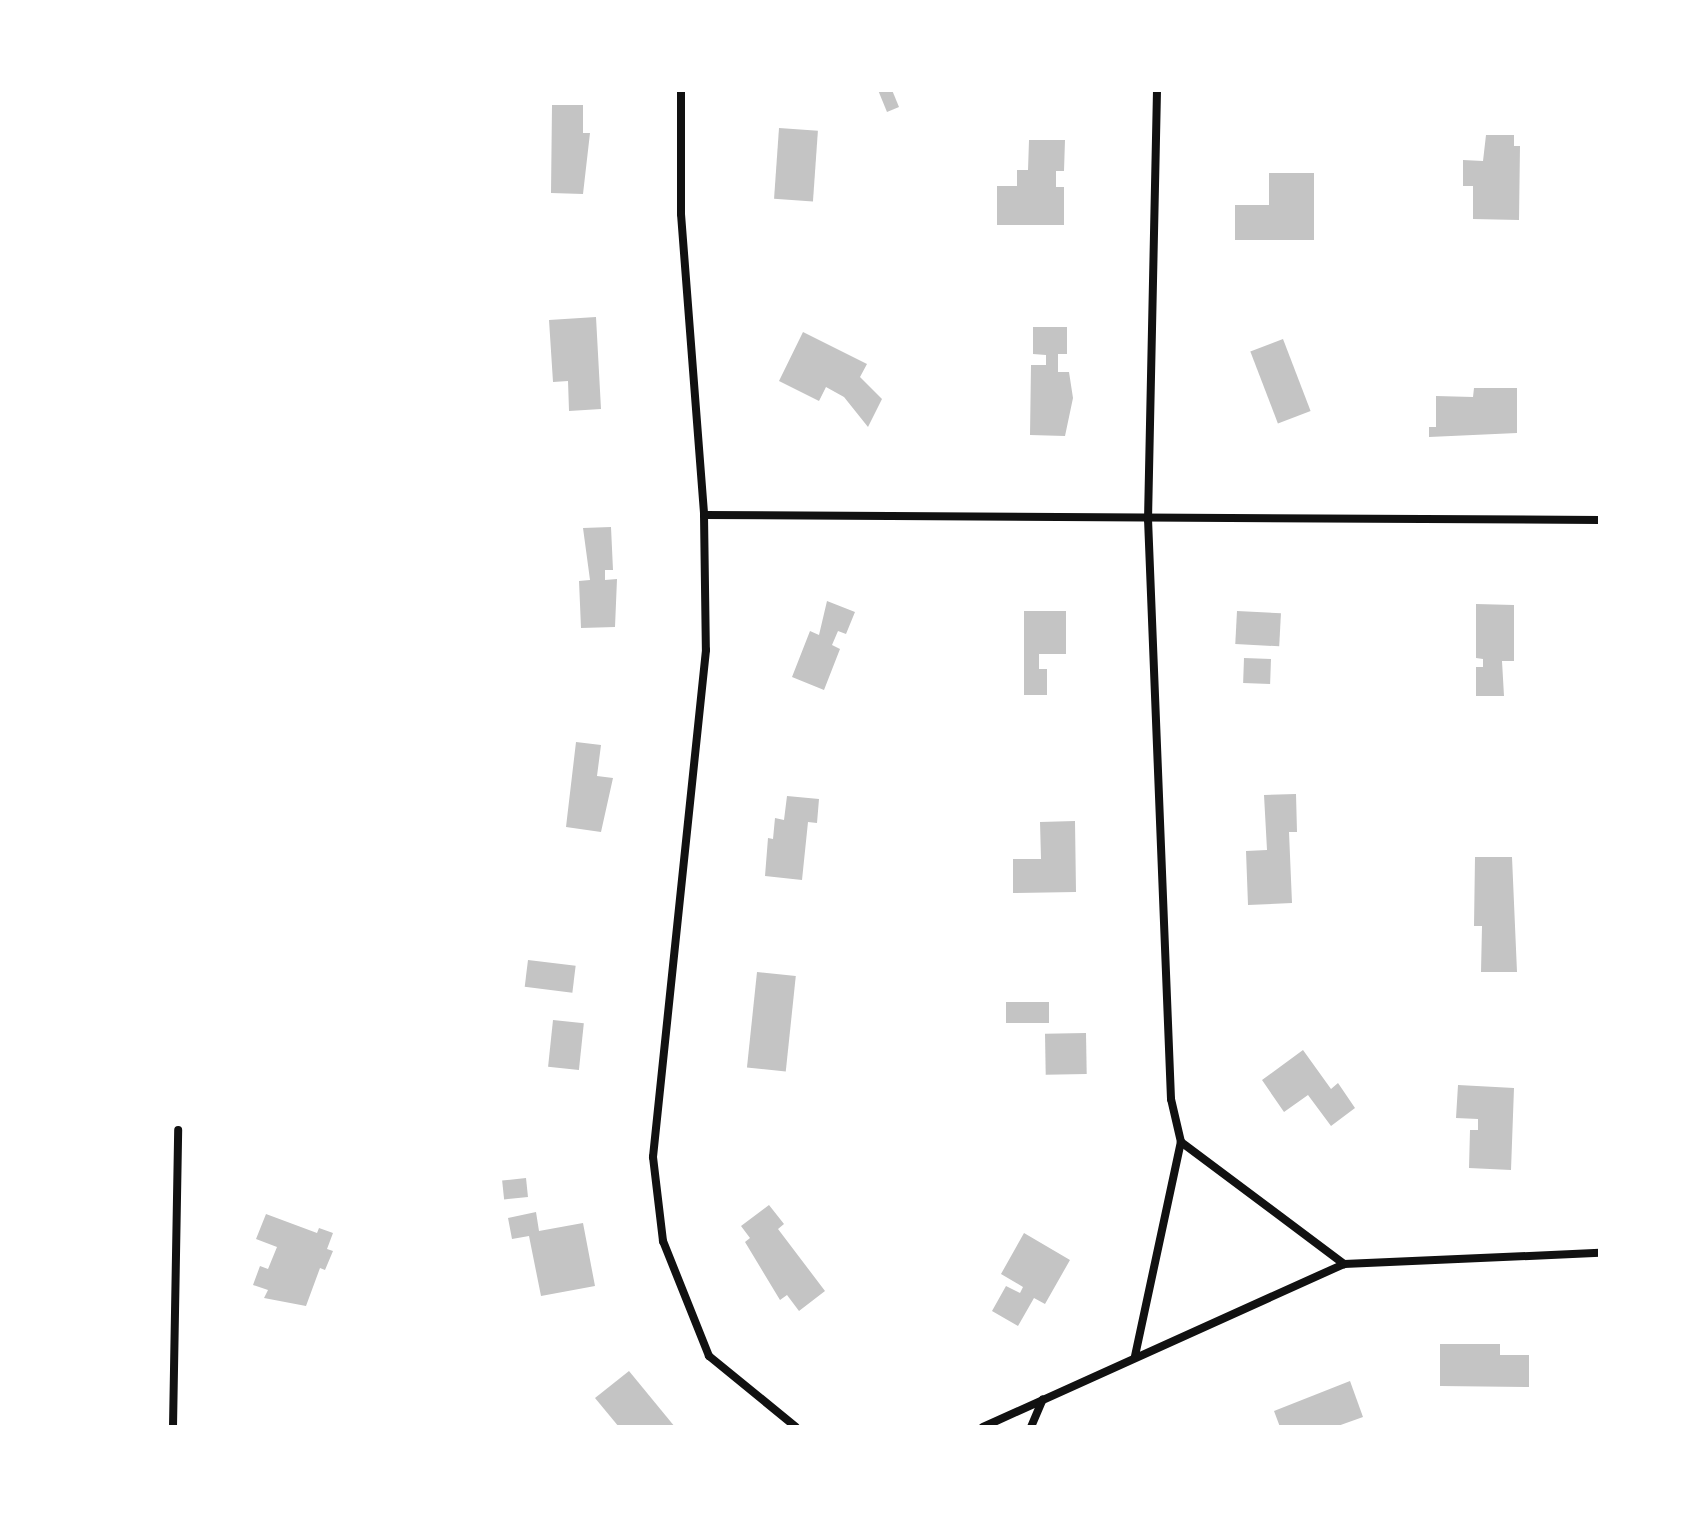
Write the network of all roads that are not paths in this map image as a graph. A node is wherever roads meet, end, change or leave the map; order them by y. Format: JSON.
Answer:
{"nodes":[{"id":1,"x":681,"y":90,"type":"edge"},
{"id":2,"x":1157,"y":90,"type":"edge"},
{"id":3,"x":704,"y":515,"type":"junction"},
{"id":4,"x":1148,"y":520,"type":"junction"},
{"id":5,"x":1600,"y":520,"type":"edge"},
{"id":6,"x":178,"y":1130,"type":"dead end"},
{"id":7,"x":1181,"y":1142,"type":"junction"},
{"id":8,"x":1600,"y":1253,"type":"edge"},
{"id":9,"x":1344,"y":1264,"type":"junction"},
{"id":10,"x":1135,"y":1356,"type":"junction"},
{"id":11,"x":1044,"y":1399,"type":"junction"},
{"id":12,"x":173,"y":1427,"type":"edge"},
{"id":13,"x":796,"y":1427,"type":"edge"},
{"id":14,"x":983,"y":1427,"type":"edge"},
{"id":15,"x":1031,"y":1427,"type":"edge"}],
"edges":[{"from":1,"to":3,"type":"street"},
{"from":2,"to":4,"type":"street"},
{"from":3,"to":4,"type":"street"},
{"from":3,"to":13,"type":"street"},
{"from":4,"to":5,"type":"street"},
{"from":4,"to":7,"type":"street"},
{"from":6,"to":12,"type":"street"},
{"from":7,"to":9,"type":"street"},
{"from":7,"to":10,"type":"street"},
{"from":8,"to":9,"type":"street"},
{"from":9,"to":10,"type":"street"},
{"from":10,"to":11,"type":"street"},
{"from":11,"to":14,"type":"street"},
{"from":11,"to":15,"type":"street"}]}
